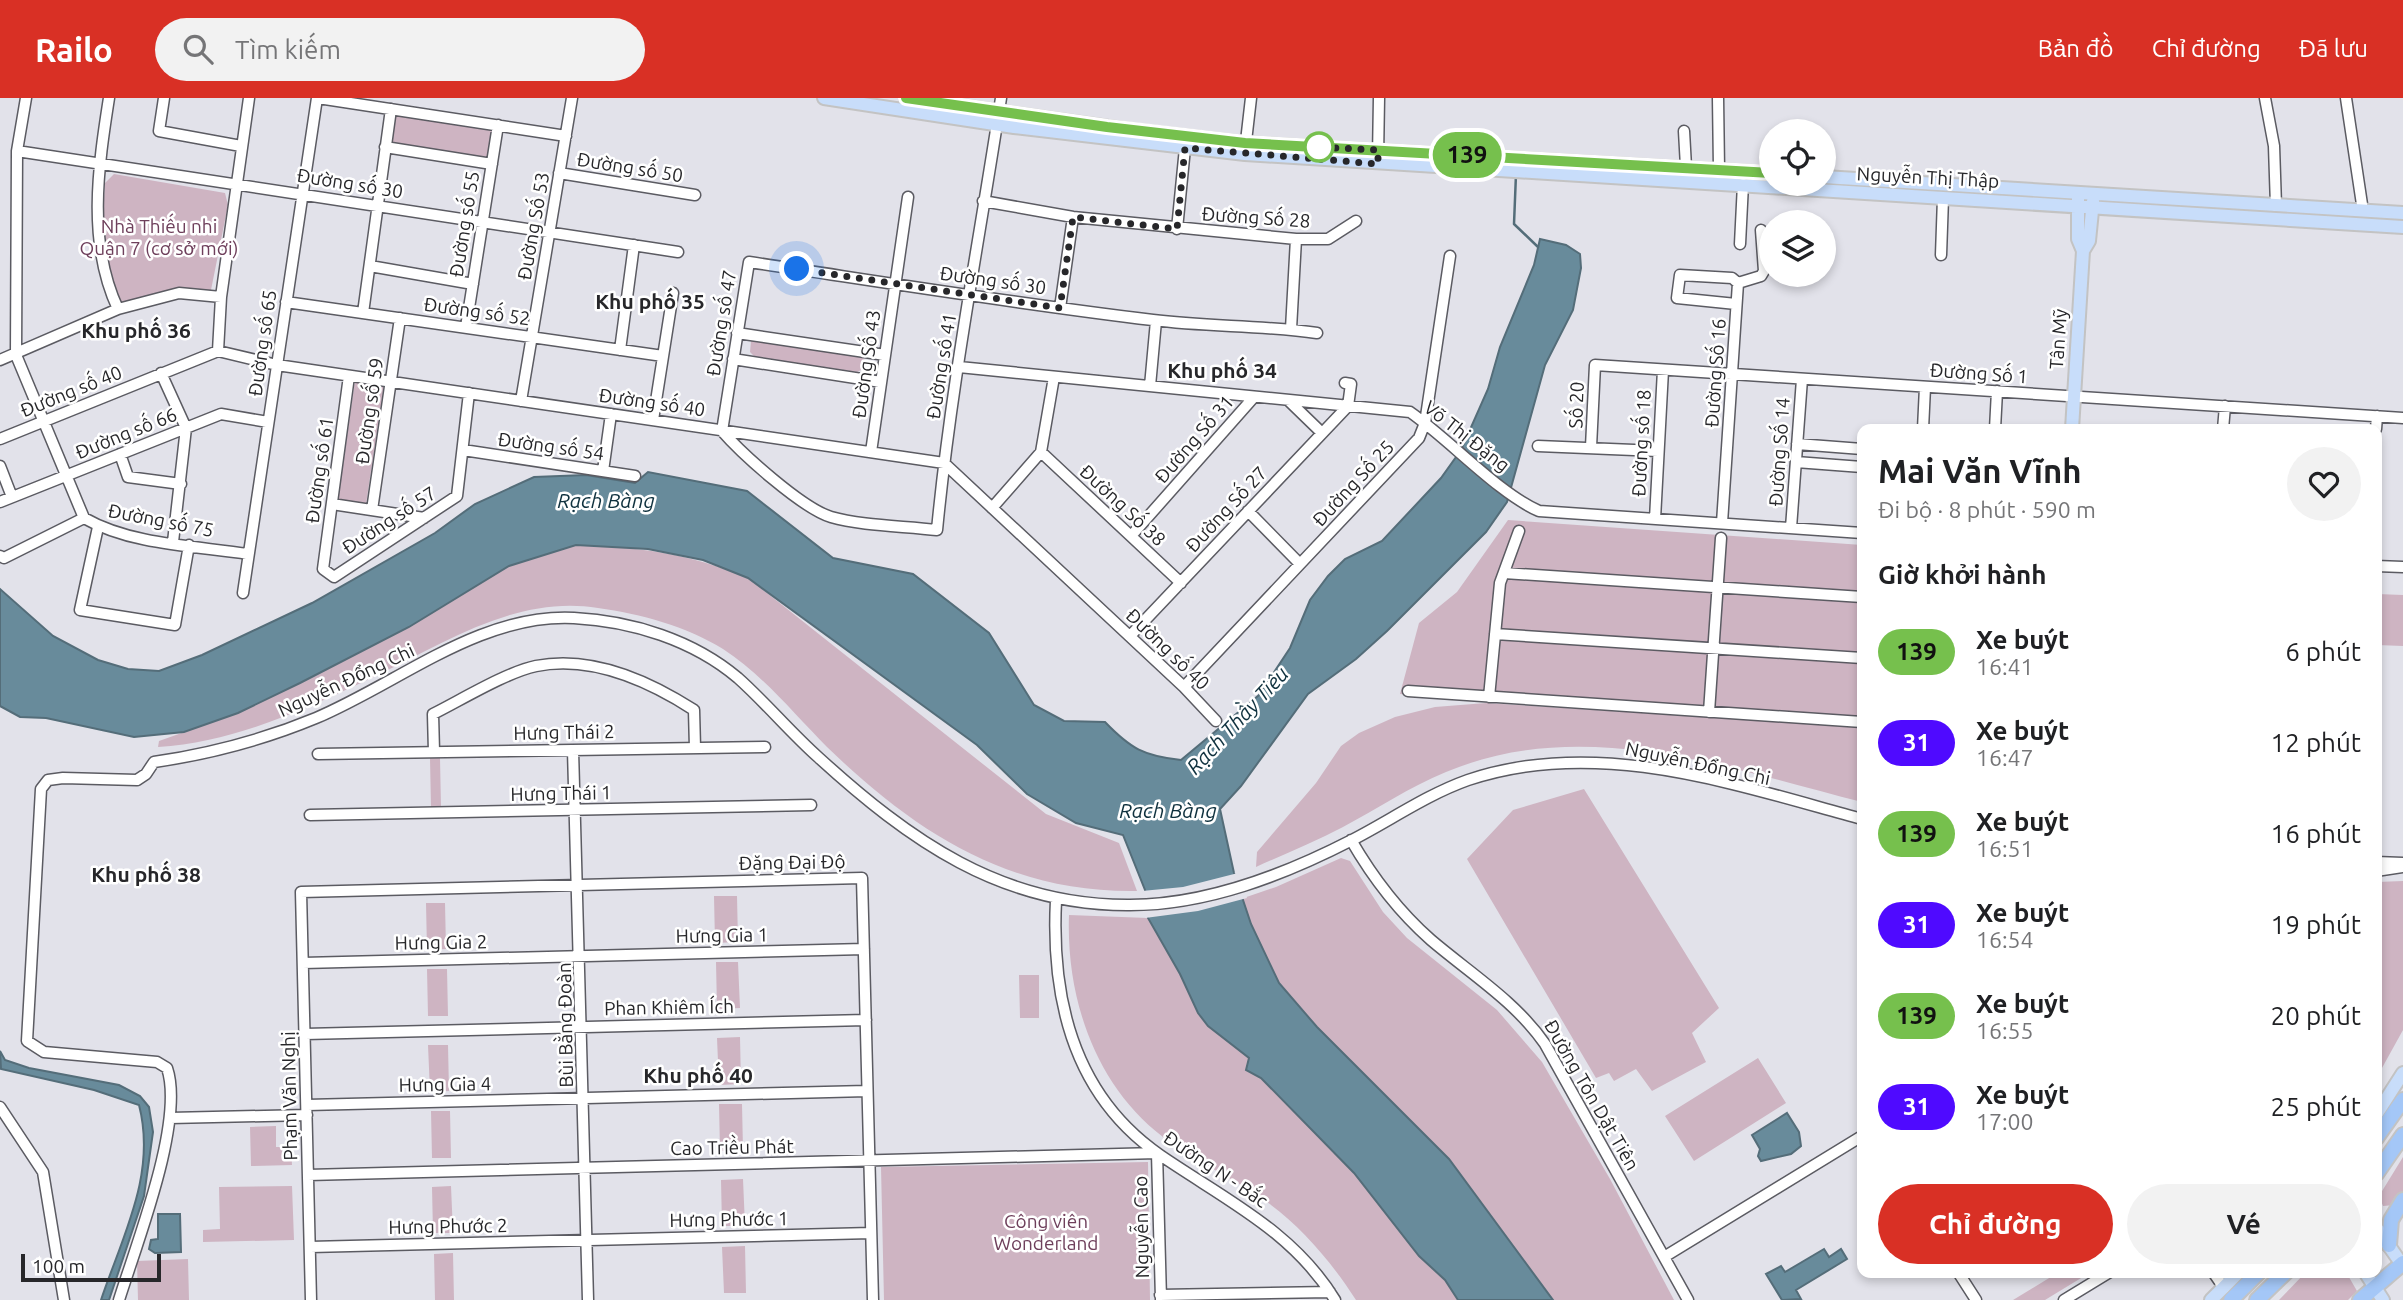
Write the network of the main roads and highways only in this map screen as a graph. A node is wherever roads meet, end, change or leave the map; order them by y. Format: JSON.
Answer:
{"nodes":[{"id":1,"x":824,"y":98,"type":"edge"},
{"id":2,"x":906,"y":98,"type":"edge"},
{"id":3,"x":998,"y":119,"type":"junction"},
{"id":4,"x":1245,"y":148,"type":"junction"},
{"id":5,"x":1530,"y":165,"type":"junction"},
{"id":6,"x":1759,"y":174,"type":"edge"},
{"id":7,"x":1719,"y":176,"type":"junction"},
{"id":8,"x":1836,"y":178,"type":"edge"},
{"id":9,"x":2045,"y":198,"type":"junction"},
{"id":10,"x":2078,"y":201,"type":"junction"},
{"id":11,"x":2093,"y":202,"type":"junction"},
{"id":12,"x":2403,"y":213,"type":"edge"},
{"id":13,"x":2403,"y":227,"type":"edge"},
{"id":14,"x":2083,"y":251,"type":"junction"},
{"id":15,"x":2072,"y":424,"type":"edge"},
{"id":16,"x":2403,"y":1073,"type":"edge"},
{"id":17,"x":2403,"y":1100,"type":"edge"},
{"id":18,"x":2382,"y":1106,"type":"edge"},
{"id":19,"x":2382,"y":1130,"type":"edge"},
{"id":20,"x":2403,"y":1135,"type":"edge"},
{"id":21,"x":2382,"y":1165,"type":"edge"},
{"id":22,"x":2403,"y":1200,"type":"edge"},
{"id":23,"x":2382,"y":1235,"type":"edge"},
{"id":24,"x":2389,"y":1245,"type":"junction"},
{"id":25,"x":2403,"y":1264,"type":"edge"},
{"id":26,"x":2236,"y":1278,"type":"edge"},
{"id":27,"x":2252,"y":1278,"type":"edge"},
{"id":28,"x":2280,"y":1278,"type":"edge"},
{"id":29,"x":2369,"y":1278,"type":"edge"},
{"id":30,"x":2374,"y":1286,"type":"junction"},
{"id":31,"x":2229,"y":1296,"type":"edge"},
{"id":32,"x":2211,"y":1300,"type":"edge"},
{"id":33,"x":2257,"y":1300,"type":"edge"},
{"id":34,"x":2360,"y":1300,"type":"edge"},
{"id":35,"x":2383,"y":1300,"type":"edge"}],
"edges":[{"from":1,"to":3,"type":"main road","name":"Nguyễn Thị Thập"},
{"from":2,"to":3,"type":"main road","name":"Nguyễn Thị Thập"},
{"from":3,"to":4,"type":"main road","name":"Nguyễn Thị Thập"},
{"from":3,"to":4,"type":"main road","name":"Nguyễn Thị Thập"},
{"from":4,"to":5,"type":"main road","name":"Nguyễn Thị Thập"},
{"from":5,"to":7,"type":"main road","name":"Nguyễn Thị Thập"},
{"from":5,"to":7,"type":"main road","name":"Nguyễn Thị Thập"},
{"from":6,"to":7,"type":"main road","name":"Nguyễn Thị Thập"},
{"from":7,"to":9,"type":"main road","name":"Nguyễn Thị Thập"},
{"from":8,"to":9,"type":"main road","name":"Nguyễn Thị Thập"},
{"from":9,"to":10,"type":"main road","name":"Nguyễn Thị Thập"},
{"from":10,"to":11,"type":"main road","name":"Nguyễn Thị Thập"},
{"from":10,"to":14,"type":"main road","name":"Tân Mỹ"},
{"from":11,"to":12,"type":"main road","name":"Nguyễn Thị Thập"},
{"from":11,"to":13,"type":"main road","name":"Nguyễn Thị Thập"},
{"from":11,"to":14,"type":"main road","name":"Tân Mỹ"},
{"from":14,"to":15,"type":"main road","name":"Tân Mỹ"},
{"from":16,"to":18,"type":"main road"},
{"from":17,"to":19,"type":"highway"},
{"from":20,"to":21,"type":"highway"},
{"from":22,"to":24,"type":"highway"},
{"from":23,"to":24,"type":"main road"},
{"from":24,"to":25,"type":"main road"},
{"from":25,"to":30,"type":"highway"},
{"from":26,"to":31,"type":"main road"},
{"from":27,"to":31,"type":"highway"},
{"from":28,"to":33,"type":"highway"},
{"from":29,"to":30,"type":"main road"},
{"from":30,"to":34,"type":"highway"},
{"from":30,"to":35,"type":"main road"},
{"from":31,"to":32,"type":"main road"}]}
